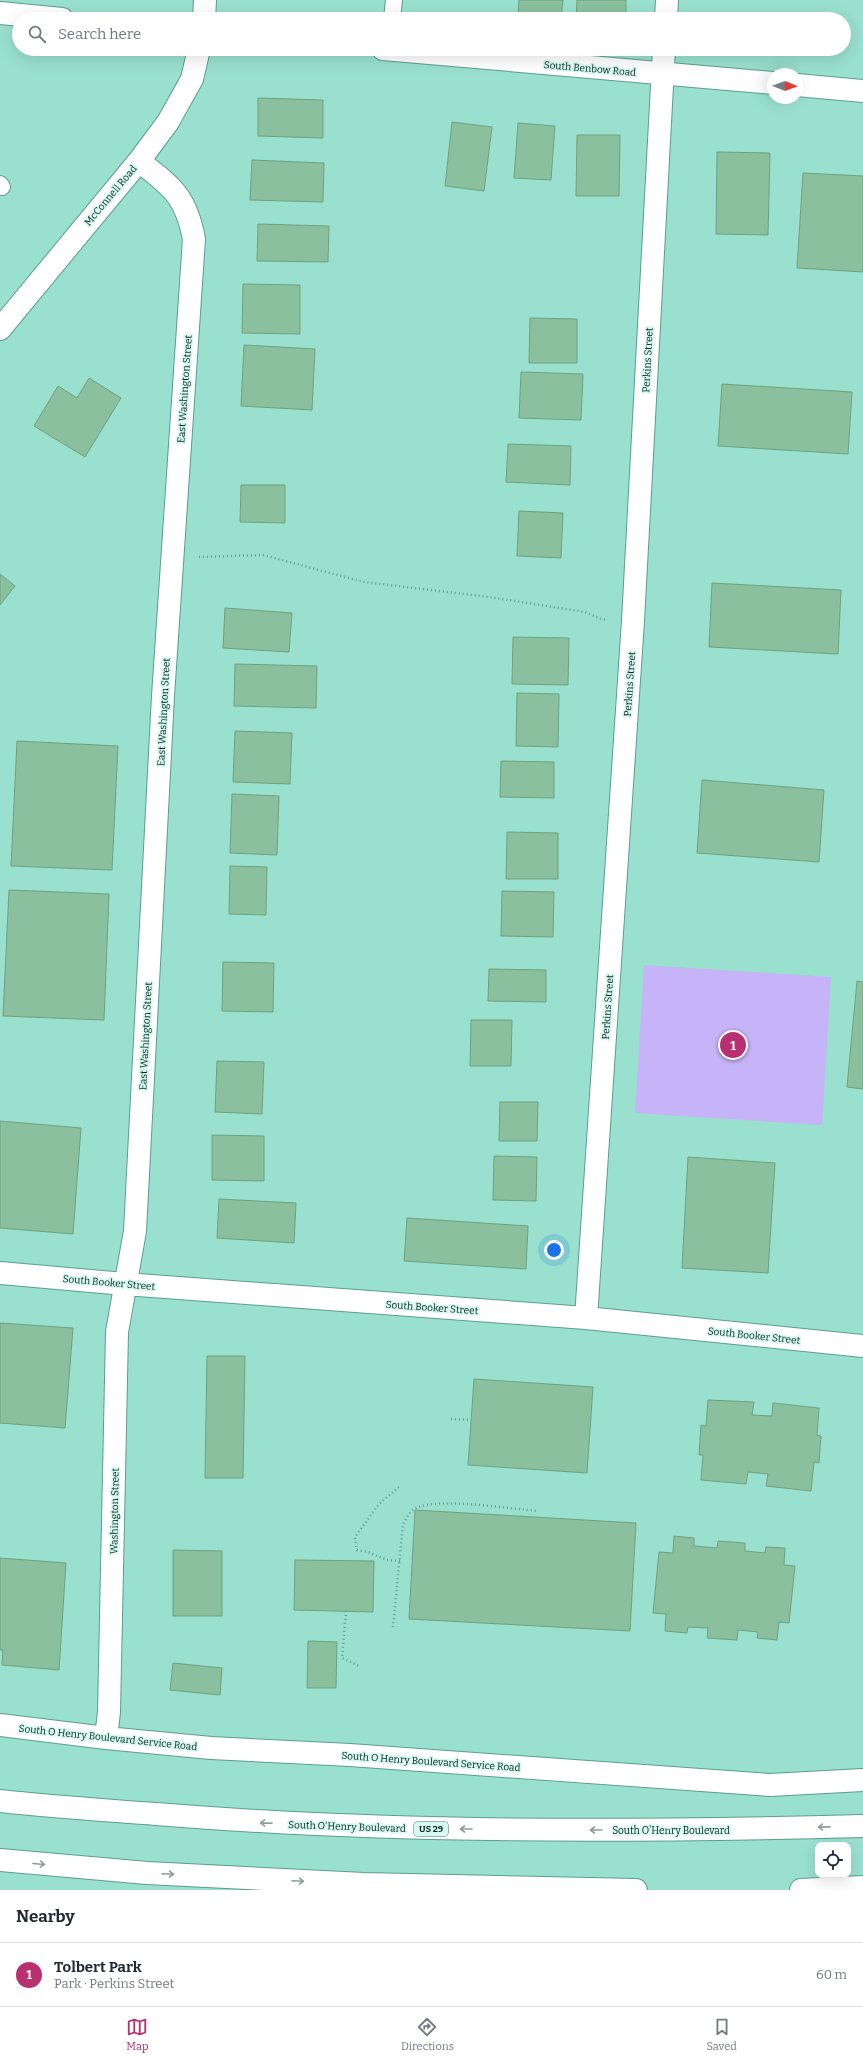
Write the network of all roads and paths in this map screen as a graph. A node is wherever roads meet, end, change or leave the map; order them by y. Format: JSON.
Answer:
{"nodes":[{"id":1,"x":206,"y":0,"type":"edge"},
{"id":2,"x":394,"y":0,"type":"edge"},
{"id":3,"x":667,"y":0,"type":"edge"},
{"id":4,"x":205,"y":12,"type":"edge"},
{"id":5,"x":393,"y":12,"type":"edge"},
{"id":6,"x":666,"y":12,"type":"edge"},
{"id":7,"x":0,"y":13,"type":"edge"},
{"id":8,"x":12,"y":14,"type":"edge"},
{"id":9,"x":197,"y":56,"type":"edge"},
{"id":10,"x":465,"y":56,"type":"edge"},
{"id":11,"x":663,"y":56,"type":"edge"},
{"id":12,"x":662,"y":74,"type":"junction"},
{"id":13,"x":767,"y":83,"type":"edge"},
{"id":14,"x":803,"y":85,"type":"edge"},
{"id":15,"x":863,"y":90,"type":"edge"},
{"id":16,"x":139,"y":161,"type":"junction"},
{"id":17,"x":0,"y":329,"type":"edge"},
{"id":18,"x":172,"y":559,"type":"junction"},
{"id":19,"x":633,"y":621,"type":"junction"},
{"id":20,"x":0,"y":1273,"type":"edge"},
{"id":21,"x":126,"y":1284,"type":"junction"},
{"id":22,"x":586,"y":1318,"type":"junction"},
{"id":23,"x":863,"y":1346,"type":"edge"},
{"id":24,"x":451,"y":1419,"type":"dead end"},
{"id":25,"x":471,"y":1420,"type":"dead end"},
{"id":26,"x":400,"y":1486,"type":"dead end"},
{"id":27,"x":538,"y":1511,"type":"dead end"},
{"id":28,"x":400,"y":1561,"type":"junction"},
{"id":29,"x":346,"y":1611,"type":"dead end"},
{"id":30,"x":393,"y":1627,"type":"dead end"},
{"id":31,"x":359,"y":1666,"type":"dead end"},
{"id":32,"x":0,"y":1725,"type":"edge"},
{"id":33,"x":106,"y":1738,"type":"junction"},
{"id":34,"x":863,"y":1780,"type":"edge"},
{"id":35,"x":0,"y":1800,"type":"edge"},
{"id":36,"x":863,"y":1826,"type":"edge"},
{"id":37,"x":0,"y":1860,"type":"edge"},
{"id":38,"x":863,"y":1887,"type":"edge"},
{"id":39,"x":636,"y":1890,"type":"edge"},
{"id":40,"x":801,"y":1890,"type":"edge"}],
"edges":[{"from":1,"to":4,"type":"main road"},
{"from":2,"to":5,"type":"lane"},
{"from":3,"to":6,"type":"main road"},
{"from":7,"to":8,"type":"main road"},
{"from":9,"to":16,"type":"main road","name":"McConnell Road"},
{"from":10,"to":12,"type":"main road","name":"South Benbow Road"},
{"from":11,"to":12,"type":"main road","name":"Perkins Street"},
{"from":12,"to":13,"type":"main road","name":"South Benbow Road"},
{"from":12,"to":19,"type":"main road","name":"Perkins Street"},
{"from":14,"to":15,"type":"main road"},
{"from":16,"to":17,"type":"main road","name":"McConnell Road"},
{"from":16,"to":18,"type":"main road","name":"East Washington Street"},
{"from":18,"to":19,"type":"path"},
{"from":18,"to":21,"type":"main road","name":"East Washington Street"},
{"from":19,"to":22,"type":"main road","name":"Perkins Street"},
{"from":20,"to":21,"type":"main road","name":"South Booker Street"},
{"from":21,"to":22,"type":"main road","name":"South Booker Street"},
{"from":21,"to":33,"type":"main road","name":"Washington Street"},
{"from":22,"to":23,"type":"main road","name":"South Booker Street"},
{"from":24,"to":25,"type":"path"},
{"from":26,"to":28,"type":"path"},
{"from":27,"to":28,"type":"path"},
{"from":28,"to":30,"type":"path"},
{"from":29,"to":31,"type":"path"},
{"from":32,"to":33,"type":"main road","name":"South O Henry Boulevard Service Road"},
{"from":33,"to":34,"type":"main road","name":"South O Henry Boulevard Service Road"},
{"from":36,"to":35,"type":"main road","name":"South O'Henry Boulevard","number":"US 29","one_way":true},
{"from":37,"to":39,"type":"main road","one_way":true},
{"from":38,"to":40,"type":"main road"}]}
